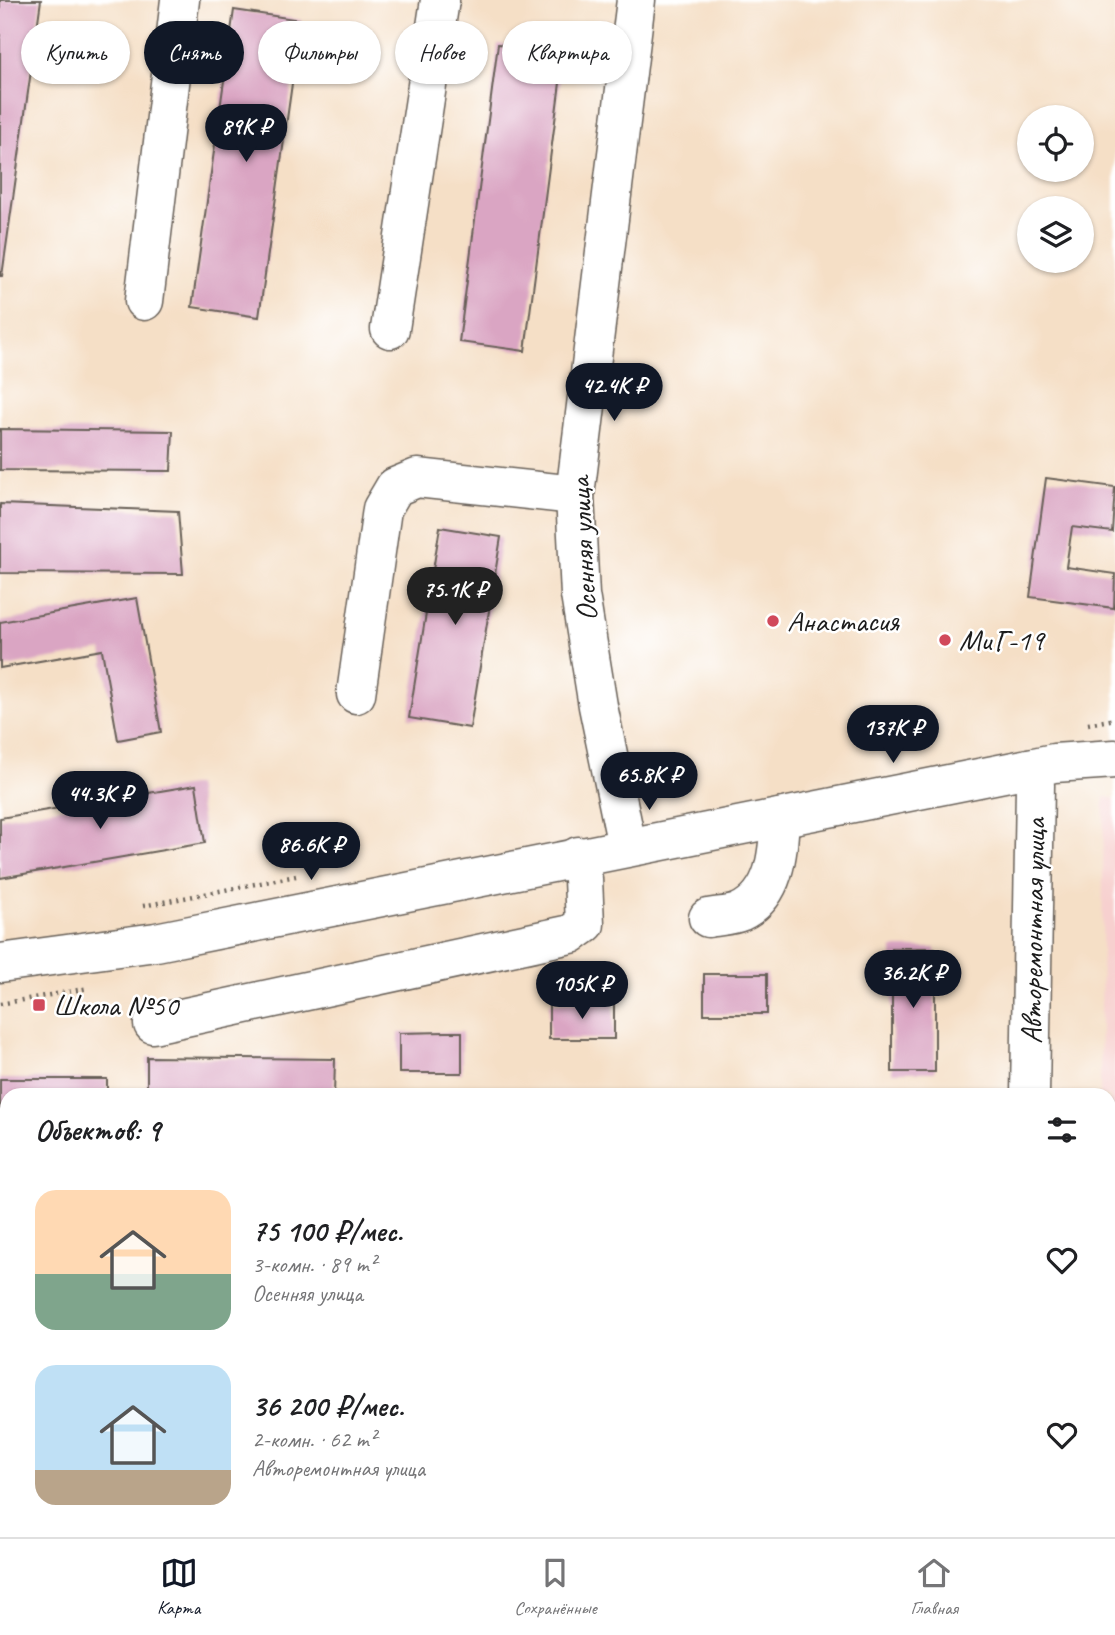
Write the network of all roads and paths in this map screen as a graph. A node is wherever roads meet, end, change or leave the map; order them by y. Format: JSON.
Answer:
{"nodes":[{"id":1,"x":180,"y":0,"type":"edge"},
{"id":2,"x":440,"y":0,"type":"edge"},
{"id":3,"x":636,"y":0,"type":"edge"},
{"id":4,"x":144,"y":301,"type":"dead end"},
{"id":5,"x":390,"y":329,"type":"dead end"},
{"id":6,"x":575,"y":495,"type":"junction"},
{"id":7,"x":356,"y":694,"type":"dead end"},
{"id":8,"x":1115,"y":759,"type":"edge"},
{"id":9,"x":1029,"y":768,"type":"junction"},
{"id":10,"x":780,"y":818,"type":"junction"},
{"id":11,"x":627,"y":846,"type":"junction"},
{"id":12,"x":578,"y":856,"type":"junction"},
{"id":13,"x":708,"y":918,"type":"dead end"},
{"id":14,"x":0,"y":963,"type":"edge"},
{"id":15,"x":153,"y":1024,"type":"dead end"},
{"id":16,"x":1030,"y":1088,"type":"edge"}],
"edges":[{"from":1,"to":4,"type":"street"},
{"from":2,"to":5,"type":"street"},
{"from":3,"to":6,"type":"street","name":"Осенняя улица"},
{"from":6,"to":7,"type":"street"},
{"from":6,"to":11,"type":"street","name":"Осенняя улица"},
{"from":8,"to":9,"type":"street"},
{"from":9,"to":10,"type":"street"},
{"from":9,"to":16,"type":"street","name":"Авторемонтная улица"},
{"from":10,"to":11,"type":"street"},
{"from":10,"to":13,"type":"street"},
{"from":11,"to":12,"type":"street"},
{"from":12,"to":14,"type":"street"},
{"from":12,"to":15,"type":"street"}]}
